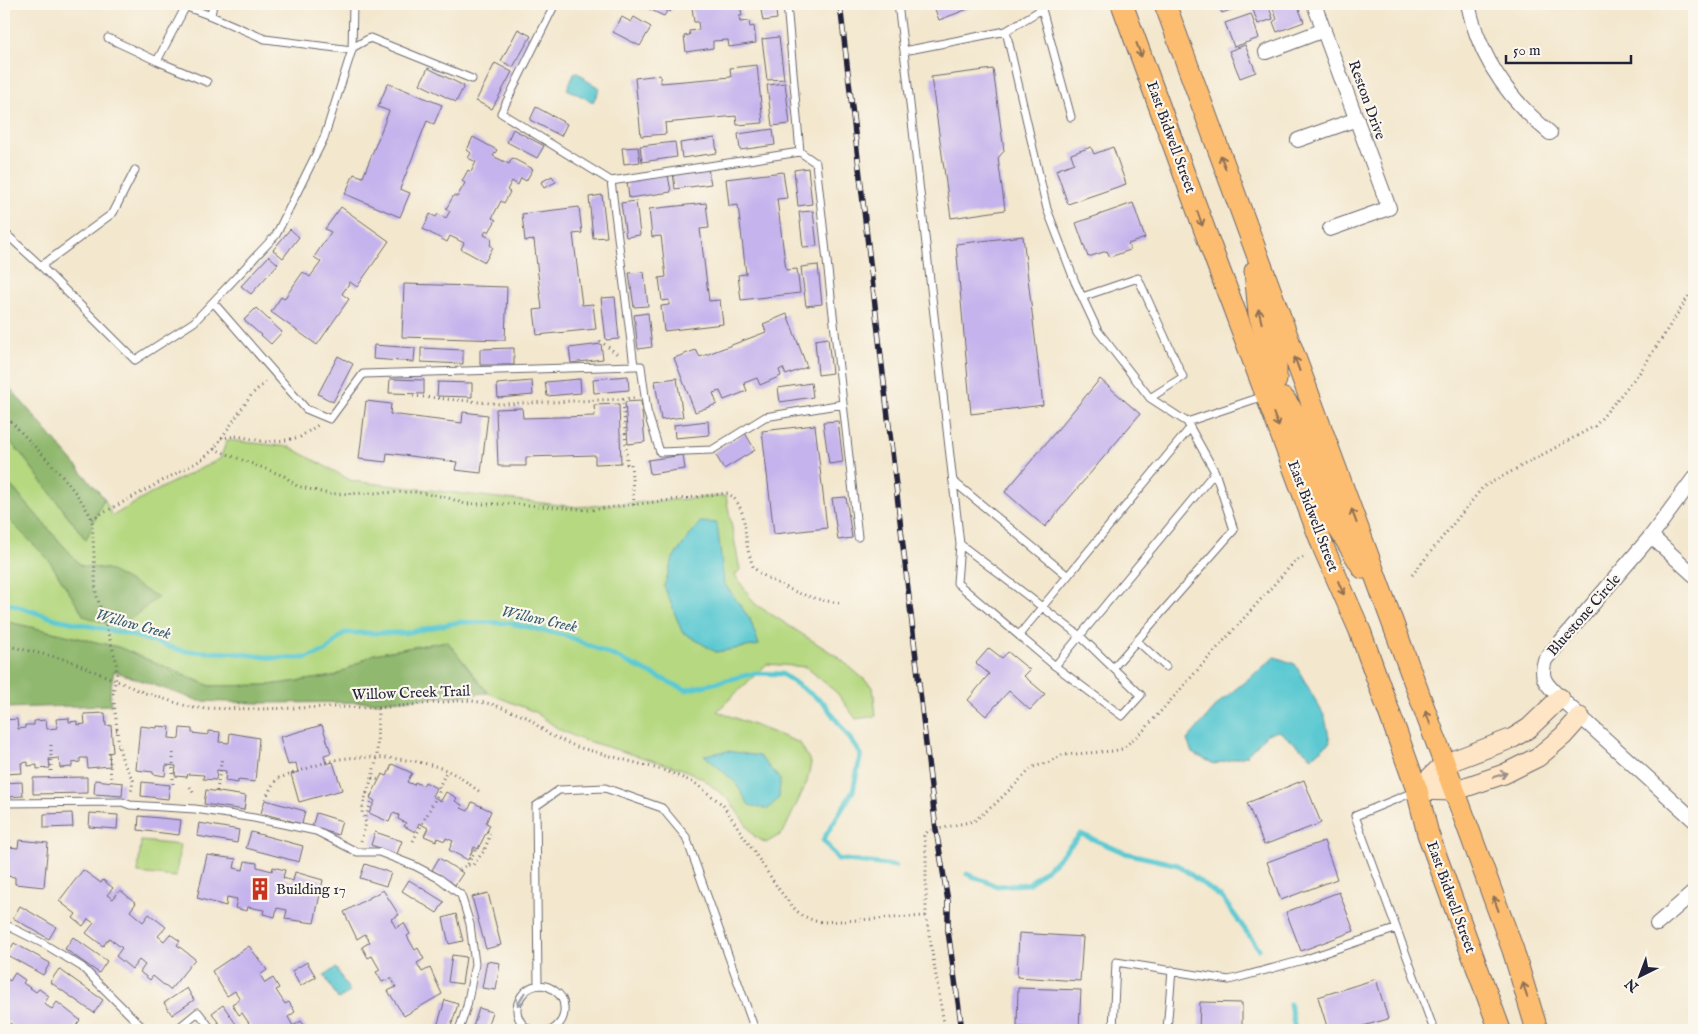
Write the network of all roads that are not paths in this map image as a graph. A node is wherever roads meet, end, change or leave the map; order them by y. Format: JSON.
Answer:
{"nodes":[{"id":1,"x":213,"y":4,"type":"edge"},
{"id":2,"x":352,"y":4,"type":"edge"},
{"id":3,"x":555,"y":4,"type":"edge"},
{"id":4,"x":787,"y":4,"type":"edge"},
{"id":5,"x":898,"y":4,"type":"edge"},
{"id":6,"x":1122,"y":4,"type":"edge"},
{"id":7,"x":1165,"y":4,"type":"edge"},
{"id":8,"x":1314,"y":4,"type":"edge"},
{"id":9,"x":1468,"y":4,"type":"edge"},
{"id":10,"x":182,"y":5,"type":"edge"},
{"id":11,"x":210,"y":16,"type":"junction"},
{"id":12,"x":1324,"y":30,"type":"junction"},
{"id":13,"x":1006,"y":31,"type":"junction"},
{"id":14,"x":108,"y":38,"type":"dead end"},
{"id":15,"x":352,"y":49,"type":"junction"},
{"id":16,"x":904,"y":51,"type":"junction"},
{"id":17,"x":1266,"y":52,"type":"dead end"},
{"id":18,"x":157,"y":61,"type":"junction"},
{"id":19,"x":472,"y":79,"type":"dead end"},
{"id":20,"x":207,"y":82,"type":"dead end"},
{"id":21,"x":1071,"y":117,"type":"dead end"},
{"id":22,"x":1357,"y":119,"type":"junction"},
{"id":23,"x":1550,"y":133,"type":"dead end"},
{"id":24,"x":1298,"y":140,"type":"dead end"},
{"id":25,"x":800,"y":152,"type":"junction"},
{"id":26,"x":135,"y":170,"type":"dead end"},
{"id":27,"x":611,"y":181,"type":"junction"},
{"id":28,"x":1330,"y":229,"type":"dead end"},
{"id":29,"x":4,"y":232,"type":"edge"},
{"id":30,"x":1252,"y":241,"type":"junction"},
{"id":31,"x":41,"y":266,"type":"junction"},
{"id":32,"x":1082,"y":296,"type":"junction"},
{"id":33,"x":213,"y":302,"type":"junction"},
{"id":34,"x":634,"y":366,"type":"junction"},
{"id":35,"x":1267,"y":394,"type":"junction"},
{"id":36,"x":1150,"y":398,"type":"junction"},
{"id":37,"x":843,"y":404,"type":"junction"},
{"id":38,"x":1188,"y":425,"type":"junction"},
{"id":39,"x":1215,"y":472,"type":"junction"},
{"id":40,"x":1694,"y":478,"type":"edge"},
{"id":41,"x":953,"y":481,"type":"junction"},
{"id":42,"x":1652,"y":536,"type":"junction"},
{"id":43,"x":858,"y":537,"type":"dead end"},
{"id":44,"x":960,"y":544,"type":"junction"},
{"id":45,"x":1694,"y":575,"type":"edge"},
{"id":46,"x":1068,"y":576,"type":"junction"},
{"id":47,"x":1042,"y":607,"type":"junction"},
{"id":48,"x":1389,"y":611,"type":"junction"},
{"id":49,"x":1019,"y":635,"type":"junction"},
{"id":50,"x":1080,"y":636,"type":"junction"},
{"id":51,"x":1137,"y":641,"type":"junction"},
{"id":52,"x":1055,"y":666,"type":"junction"},
{"id":53,"x":1166,"y":667,"type":"dead end"},
{"id":54,"x":1113,"y":668,"type":"junction"},
{"id":55,"x":1560,"y":698,"type":"junction"},
{"id":56,"x":1580,"y":717,"type":"junction"},
{"id":57,"x":1444,"y":764,"type":"junction"},
{"id":58,"x":1417,"y":790,"type":"junction"},
{"id":59,"x":1454,"y":791,"type":"junction"},
{"id":60,"x":4,"y":804,"type":"edge"},
{"id":61,"x":1694,"y":820,"type":"edge"},
{"id":62,"x":1694,"y":892,"type":"edge"},
{"id":63,"x":4,"y":924,"type":"edge"},
{"id":64,"x":1657,"y":924,"type":"dead end"},
{"id":65,"x":1396,"y":929,"type":"junction"},
{"id":66,"x":1172,"y":970,"type":"junction"},
{"id":67,"x":538,"y":985,"type":"junction"},
{"id":68,"x":145,"y":1030,"type":"edge"},
{"id":69,"x":176,"y":1030,"type":"edge"},
{"id":70,"x":212,"y":1030,"type":"edge"},
{"id":71,"x":459,"y":1030,"type":"edge"},
{"id":72,"x":530,"y":1030,"type":"edge"},
{"id":73,"x":552,"y":1030,"type":"edge"},
{"id":74,"x":755,"y":1030,"type":"edge"},
{"id":75,"x":1113,"y":1030,"type":"edge"},
{"id":76,"x":1167,"y":1030,"type":"edge"},
{"id":77,"x":1434,"y":1030,"type":"edge"},
{"id":78,"x":1500,"y":1030,"type":"edge"},
{"id":79,"x":1537,"y":1030,"type":"edge"}],
"edges":[{"from":1,"to":11,"type":"lane"},
{"from":2,"to":15,"type":"lane"},
{"from":3,"to":27,"type":"lane"},
{"from":4,"to":25,"type":"lane"},
{"from":5,"to":16,"type":"lane"},
{"from":6,"to":35,"type":"main road","name":"East Bidwell Street","one_way":true},
{"from":30,"to":7,"type":"main road","one_way":true},
{"from":8,"to":12,"type":"street","name":"Reston Drive"},
{"from":9,"to":23,"type":"street"},
{"from":10,"to":11,"type":"lane"},
{"from":10,"to":18,"type":"lane"},
{"from":11,"to":15,"type":"lane"},
{"from":12,"to":17,"type":"street"},
{"from":12,"to":22,"type":"street","name":"Reston Drive"},
{"from":13,"to":16,"type":"lane"},
{"from":13,"to":21,"type":"lane"},
{"from":13,"to":32,"type":"lane"},
{"from":14,"to":18,"type":"lane"},
{"from":15,"to":19,"type":"lane"},
{"from":15,"to":33,"type":"lane"},
{"from":16,"to":41,"type":"lane"},
{"from":18,"to":20,"type":"lane"},
{"from":22,"to":24,"type":"street"},
{"from":22,"to":28,"type":"street","name":"Reston Drive"},
{"from":25,"to":27,"type":"lane"},
{"from":25,"to":37,"type":"lane"},
{"from":26,"to":31,"type":"lane"},
{"from":27,"to":34,"type":"lane"},
{"from":29,"to":31,"type":"lane"},
{"from":35,"to":30,"type":"main road","one_way":true},
{"from":48,"to":30,"type":"main road","one_way":true},
{"from":31,"to":33,"type":"lane"},
{"from":32,"to":36,"type":"lane"},
{"from":32,"to":36,"type":"lane"},
{"from":33,"to":34,"type":"lane"},
{"from":34,"to":37,"type":"lane"},
{"from":35,"to":38,"type":"lane"},
{"from":35,"to":48,"type":"main road"},
{"from":35,"to":58,"type":"main road","name":"East Bidwell Street","one_way":true},
{"from":36,"to":38,"type":"lane"},
{"from":37,"to":43,"type":"lane"},
{"from":38,"to":39,"type":"lane"},
{"from":38,"to":46,"type":"lane"},
{"from":39,"to":50,"type":"lane"},
{"from":39,"to":51,"type":"lane"},
{"from":40,"to":42,"type":"street","name":"Bluestone Circle"},
{"from":41,"to":44,"type":"lane"},
{"from":41,"to":46,"type":"lane"},
{"from":42,"to":45,"type":"street"},
{"from":42,"to":55,"type":"street","name":"Bluestone Circle"},
{"from":44,"to":47,"type":"lane"},
{"from":44,"to":49,"type":"lane"},
{"from":46,"to":47,"type":"lane"},
{"from":47,"to":49,"type":"lane"},
{"from":47,"to":50,"type":"lane"},
{"from":57,"to":48,"type":"main road","one_way":true},
{"from":49,"to":52,"type":"lane"},
{"from":50,"to":52,"type":"lane"},
{"from":50,"to":54,"type":"lane"},
{"from":51,"to":53,"type":"lane"},
{"from":51,"to":54,"type":"lane"},
{"from":52,"to":54,"type":"lane"},
{"from":55,"to":56,"type":"street","name":"Bluestone Circle"},
{"from":55,"to":57,"type":"street"},
{"from":59,"to":56,"type":"street","one_way":true},
{"from":56,"to":61,"type":"street","name":"Bluestone Circle"},
{"from":57,"to":58,"type":"street"},
{"from":57,"to":59,"type":"main road"},
{"from":58,"to":59,"type":"street"},
{"from":58,"to":65,"type":"lane"},
{"from":58,"to":78,"type":"main road","name":"East Bidwell Street"},
{"from":79,"to":59,"type":"main road","one_way":true},
{"from":60,"to":71,"type":"lane"},
{"from":62,"to":64,"type":"street"},
{"from":63,"to":68,"type":"lane"},
{"from":65,"to":66,"type":"lane"},
{"from":65,"to":77,"type":"lane"},
{"from":66,"to":75,"type":"lane"},
{"from":66,"to":76,"type":"lane"},
{"from":67,"to":72,"type":"lane","one_way":true},
{"from":67,"to":73,"type":"lane"},
{"from":67,"to":74,"type":"lane"},
{"from":69,"to":70,"type":"lane"}]}
